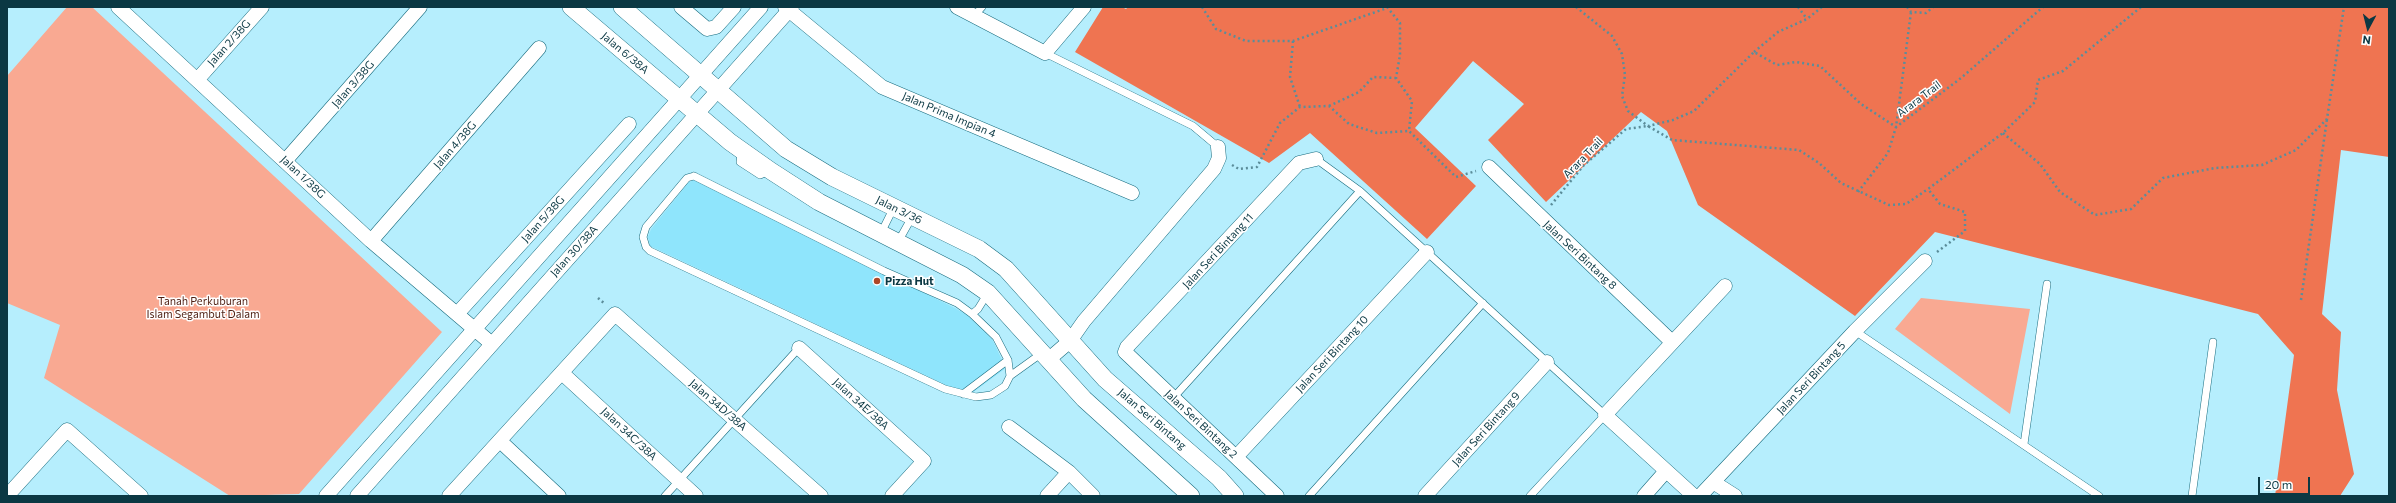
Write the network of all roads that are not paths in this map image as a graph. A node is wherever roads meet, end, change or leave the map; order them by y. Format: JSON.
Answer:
{"nodes":[{"id":1,"x":118,"y":7,"type":"edge"},
{"id":2,"x":262,"y":7,"type":"edge"},
{"id":3,"x":420,"y":7,"type":"edge"},
{"id":4,"x":571,"y":7,"type":"edge"},
{"id":5,"x":622,"y":7,"type":"edge"},
{"id":6,"x":681,"y":7,"type":"edge"},
{"id":7,"x":734,"y":7,"type":"edge"},
{"id":8,"x":761,"y":7,"type":"edge"},
{"id":9,"x":957,"y":7,"type":"edge"},
{"id":10,"x":1084,"y":7,"type":"edge"},
{"id":11,"x":789,"y":8,"type":"edge"},
{"id":12,"x":978,"y":11,"type":"edge"},
{"id":13,"x":539,"y":48,"type":"dead end"},
{"id":14,"x":1045,"y":53,"type":"junction"},
{"id":15,"x":701,"y":75,"type":"junction"},
{"id":16,"x":197,"y":80,"type":"junction"},
{"id":17,"x":718,"y":89,"type":"junction"},
{"id":18,"x":680,"y":98,"type":"junction"},
{"id":19,"x":697,"y":113,"type":"junction"},
{"id":20,"x":630,"y":124,"type":"dead end"},
{"id":21,"x":1218,"y":152,"type":"joint"},
{"id":22,"x":1316,"y":160,"type":"joint"},
{"id":23,"x":285,"y":161,"type":"junction"},
{"id":24,"x":1489,"y":167,"type":"road end"},
{"id":25,"x":1360,"y":191,"type":"junction"},
{"id":26,"x":1132,"y":193,"type":"dead end"},
{"id":27,"x":894,"y":207,"type":"junction"},
{"id":28,"x":913,"y":216,"type":"junction"},
{"id":29,"x":881,"y":233,"type":"junction"},
{"id":30,"x":371,"y":241,"type":"junction"},
{"id":31,"x":898,"y":242,"type":"junction"},
{"id":32,"x":1427,"y":252,"type":"junction"},
{"id":33,"x":542,"y":253,"type":"junction"},
{"id":34,"x":1925,"y":261,"type":"road end"},
{"id":35,"x":560,"y":267,"type":"junction"},
{"id":36,"x":2047,"y":284,"type":"dead end"},
{"id":37,"x":1725,"y":286,"type":"dead end"},
{"id":38,"x":988,"y":293,"type":"junction"},
{"id":39,"x":1483,"y":303,"type":"junction"},
{"id":40,"x":457,"y":314,"type":"junction"},
{"id":41,"x":972,"y":314,"type":"junction"},
{"id":42,"x":475,"y":329,"type":"junction"},
{"id":43,"x":1855,"y":331,"type":"junction"},
{"id":44,"x":1070,"y":341,"type":"junction"},
{"id":45,"x":1672,"y":341,"type":"junction"},
{"id":46,"x":2213,"y":342,"type":"dead end"},
{"id":47,"x":492,"y":344,"type":"junction"},
{"id":48,"x":799,"y":348,"type":"joint"},
{"id":49,"x":1125,"y":352,"type":"joint"},
{"id":50,"x":1045,"y":356,"type":"junction"},
{"id":51,"x":1008,"y":360,"type":"junction"},
{"id":52,"x":1547,"y":362,"type":"junction"},
{"id":53,"x":562,"y":373,"type":"junction"},
{"id":54,"x":1010,"y":376,"type":"junction"},
{"id":55,"x":963,"y":394,"type":"junction"},
{"id":56,"x":1174,"y":397,"type":"junction"},
{"id":57,"x":1605,"y":415,"type":"junction"},
{"id":58,"x":735,"y":420,"type":"junction"},
{"id":59,"x":1009,"y":427,"type":"dead end"},
{"id":60,"x":500,"y":441,"type":"junction"},
{"id":61,"x":2024,"y":444,"type":"junction"},
{"id":62,"x":1236,"y":457,"type":"junction"},
{"id":63,"x":1666,"y":471,"type":"junction"},
{"id":64,"x":1069,"y":472,"type":"junction"},
{"id":65,"x":679,"y":481,"type":"junction"},
{"id":66,"x":1713,"y":482,"type":"junction"},
{"id":67,"x":7,"y":496,"type":"edge"},
{"id":68,"x":141,"y":496,"type":"edge"},
{"id":69,"x":326,"y":496,"type":"edge"},
{"id":70,"x":357,"y":496,"type":"edge"},
{"id":71,"x":449,"y":496,"type":"edge"},
{"id":72,"x":559,"y":496,"type":"edge"},
{"id":73,"x":665,"y":496,"type":"edge"},
{"id":74,"x":696,"y":496,"type":"edge"},
{"id":75,"x":821,"y":496,"type":"edge"},
{"id":76,"x":892,"y":496,"type":"edge"},
{"id":77,"x":1047,"y":496,"type":"edge"},
{"id":78,"x":1093,"y":496,"type":"edge"},
{"id":79,"x":1191,"y":496,"type":"edge"},
{"id":80,"x":1235,"y":496,"type":"edge"},
{"id":81,"x":1277,"y":496,"type":"edge"},
{"id":82,"x":1309,"y":496,"type":"edge"},
{"id":83,"x":1425,"y":496,"type":"edge"},
{"id":84,"x":1530,"y":496,"type":"edge"},
{"id":85,"x":1644,"y":496,"type":"edge"},
{"id":86,"x":1694,"y":496,"type":"edge"},
{"id":87,"x":1700,"y":496,"type":"edge"},
{"id":88,"x":1735,"y":496,"type":"edge"},
{"id":89,"x":2099,"y":496,"type":"edge"},
{"id":90,"x":2192,"y":496,"type":"edge"}],
"edges":[{"from":1,"to":16,"type":"street","name":"Jalan 1/38G"},
{"from":2,"to":16,"type":"street","name":"Jalan 2/38G"},
{"from":3,"to":23,"type":"street","name":"Jalan 3/38G"},
{"from":4,"to":18,"type":"street","name":"Jalan 6/38A"},
{"from":5,"to":15,"type":"street"},
{"from":6,"to":7,"type":"street"},
{"from":8,"to":15,"type":"street","name":"Jalan 30/38A"},
{"from":9,"to":12,"type":"street"},
{"from":10,"to":14,"type":"street"},
{"from":11,"to":17,"type":"street","name":"Jalan 30/38A"},
{"from":11,"to":26,"type":"street","name":"Jalan Prima Impian 4"},
{"from":12,"to":14,"type":"street"},
{"from":13,"to":30,"type":"street","name":"Jalan 4/38G"},
{"from":14,"to":21,"type":"lane"},
{"from":15,"to":17,"type":"street","name":"Jalan 3/36"},
{"from":15,"to":18,"type":"street","name":"Jalan 30/38A"},
{"from":16,"to":23,"type":"street","name":"Jalan 1/38G"},
{"from":17,"to":19,"type":"street","name":"Jalan 30/38A"},
{"from":17,"to":27,"type":"street","name":"Jalan 3/36"},
{"from":18,"to":19,"type":"street","name":"Jalan 6/38A"},
{"from":18,"to":33,"type":"street","name":"Jalan 30/38A"},
{"from":19,"to":29,"type":"street"},
{"from":19,"to":35,"type":"street","name":"Jalan 30/38A"},
{"from":20,"to":40,"type":"street","name":"Jalan 5/38G"},
{"from":21,"to":44,"type":"street"},
{"from":22,"to":25,"type":"lane"},
{"from":22,"to":49,"type":"street","name":"Jalan Seri Bintang 11"},
{"from":23,"to":30,"type":"street","name":"Jalan 1/38G"},
{"from":24,"to":45,"type":"street","name":"Jalan Seri Bintang 8"},
{"from":25,"to":32,"type":"lane"},
{"from":25,"to":56,"type":"lane"},
{"from":27,"to":28,"type":"street","name":"Jalan 3/36"},
{"from":27,"to":29,"type":"lane"},
{"from":28,"to":31,"type":"lane"},
{"from":28,"to":44,"type":"street","name":"Jalan 3/36"},
{"from":29,"to":31,"type":"street"},
{"from":30,"to":40,"type":"street","name":"Jalan 1/38G"},
{"from":31,"to":38,"type":"street"},
{"from":32,"to":39,"type":"lane"},
{"from":32,"to":62,"type":"street","name":"Jalan Seri Bintang 10"},
{"from":33,"to":35,"type":"street"},
{"from":33,"to":42,"type":"street","name":"Jalan 30/38A"},
{"from":34,"to":43,"type":"street","name":"Jalan Seri Bintang 5"},
{"from":35,"to":47,"type":"street","name":"Jalan 30/38A"},
{"from":36,"to":61,"type":"lane"},
{"from":37,"to":45,"type":"street"},
{"from":38,"to":41,"type":"lane"},
{"from":38,"to":50,"type":"street"},
{"from":39,"to":52,"type":"lane"},
{"from":39,"to":82,"type":"lane"},
{"from":40,"to":42,"type":"street","name":"Jalan 1/38G"},
{"from":41,"to":51,"type":"lane"},
{"from":41,"to":55,"type":"lane"},
{"from":42,"to":47,"type":"street","name":"Jalan 1/38G"},
{"from":42,"to":69,"type":"street","name":"Jalan 30/38A"},
{"from":43,"to":61,"type":"lane"},
{"from":43,"to":66,"type":"street","name":"Jalan Seri Bintang 5"},
{"from":44,"to":50,"type":"street"},
{"from":44,"to":80,"type":"street","name":"Jalan Seri Bintang"},
{"from":45,"to":57,"type":"street"},
{"from":46,"to":90,"type":"lane"},
{"from":47,"to":70,"type":"street","name":"Jalan 30/38A"},
{"from":48,"to":58,"type":"lane"},
{"from":48,"to":76,"type":"street","name":"Jalan 34E/38A"},
{"from":49,"to":56,"type":"street","name":"Jalan Seri Bintang 2"},
{"from":50,"to":54,"type":"lane"},
{"from":50,"to":79,"type":"street"},
{"from":51,"to":54,"type":"lane"},
{"from":51,"to":55,"type":"lane"},
{"from":52,"to":57,"type":"lane"},
{"from":52,"to":83,"type":"street","name":"Jalan Seri Bintang 9"},
{"from":53,"to":58,"type":"street","name":"Jalan 34D/38A"},
{"from":53,"to":60,"type":"street"},
{"from":53,"to":65,"type":"street","name":"Jalan 34C/38A"},
{"from":54,"to":55,"type":"lane"},
{"from":56,"to":62,"type":"street","name":"Jalan Seri Bintang 2"},
{"from":57,"to":63,"type":"street"},
{"from":57,"to":84,"type":"lane"},
{"from":58,"to":65,"type":"lane"},
{"from":58,"to":75,"type":"street","name":"Jalan 34D/38A"},
{"from":59,"to":64,"type":"street"},
{"from":60,"to":71,"type":"street"},
{"from":60,"to":72,"type":"street"},
{"from":61,"to":89,"type":"lane"},
{"from":62,"to":81,"type":"street","name":"Jalan Seri Bintang 2"},
{"from":63,"to":85,"type":"street"},
{"from":63,"to":86,"type":"street"},
{"from":64,"to":77,"type":"street"},
{"from":64,"to":78,"type":"street"},
{"from":65,"to":73,"type":"lane"},
{"from":65,"to":74,"type":"street","name":"Jalan 34C/38A"},
{"from":66,"to":87,"type":"street","name":"Jalan Seri Bintang 5"},
{"from":66,"to":88,"type":"street"},
{"from":67,"to":68,"type":"street"}]}
